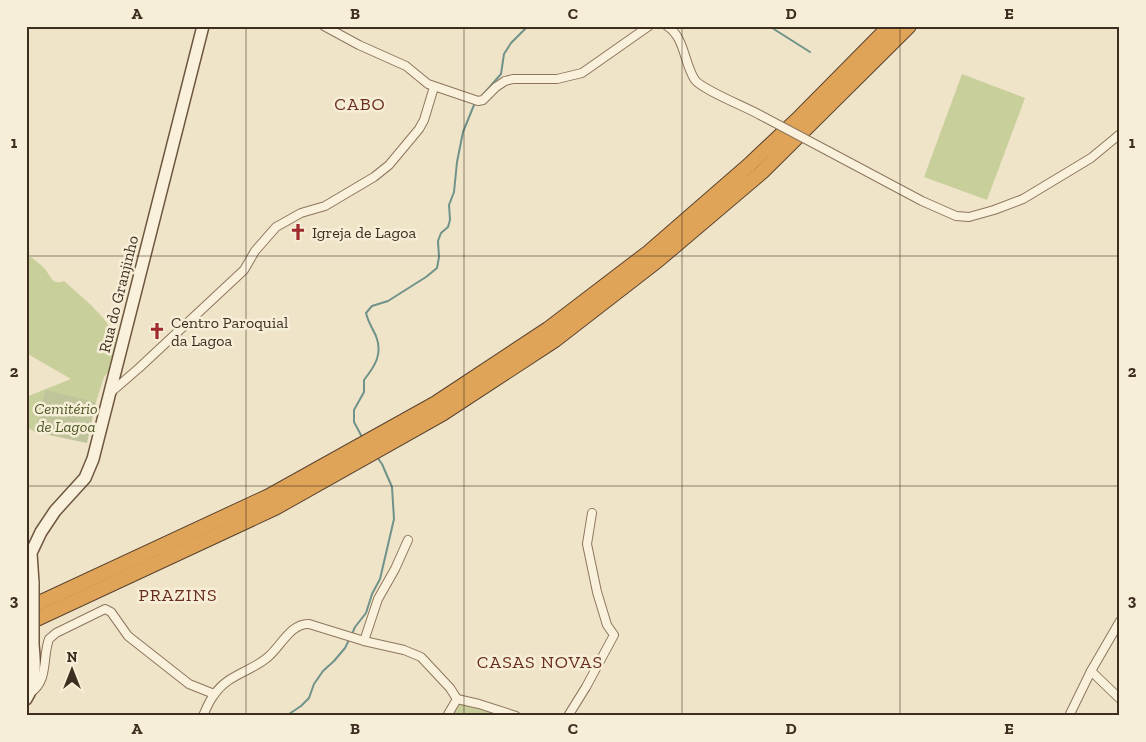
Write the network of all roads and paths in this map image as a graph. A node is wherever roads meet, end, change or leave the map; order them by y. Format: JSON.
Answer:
{"nodes":[{"id":1,"x":203,"y":26,"type":"edge"},
{"id":2,"x":324,"y":26,"type":"edge"},
{"id":3,"x":649,"y":26,"type":"edge"},
{"id":4,"x":667,"y":26,"type":"edge"},
{"id":5,"x":890,"y":26,"type":"edge"},
{"id":6,"x":909,"y":26,"type":"edge"},
{"id":7,"x":434,"y":87,"type":"junction"},
{"id":8,"x":1120,"y":134,"type":"edge"},
{"id":9,"x":110,"y":392,"type":"junction"},
{"id":10,"x":439,"y":408,"type":"junction"},
{"id":11,"x":272,"y":502,"type":"junction"},
{"id":12,"x":592,"y":513,"type":"dead end"},
{"id":13,"x":408,"y":540,"type":"dead end"},
{"id":14,"x":28,"y":553,"type":"edge"},
{"id":15,"x":26,"y":610,"type":"edge"},
{"id":16,"x":1120,"y":621,"type":"edge"},
{"id":17,"x":26,"y":624,"type":"edge"},
{"id":18,"x":364,"y":641,"type":"junction"},
{"id":19,"x":1091,"y":671,"type":"junction"},
{"id":20,"x":214,"y":694,"type":"junction"},
{"id":21,"x":28,"y":696,"type":"edge"},
{"id":22,"x":457,"y":699,"type":"junction"},
{"id":23,"x":1120,"y":699,"type":"edge"},
{"id":24,"x":203,"y":716,"type":"edge"},
{"id":25,"x":447,"y":716,"type":"edge"},
{"id":26,"x":516,"y":716,"type":"edge"},
{"id":27,"x":568,"y":716,"type":"edge"},
{"id":28,"x":1069,"y":716,"type":"edge"}],
"edges":[{"from":1,"to":9,"type":"street","name":"Rua do Granjinho"},
{"from":2,"to":7,"type":"street"},
{"from":3,"to":7,"type":"street"},
{"from":4,"to":8,"type":"street","bridge":true},
{"from":5,"to":10,"type":"highway"},
{"from":6,"to":10,"type":"highway"},
{"from":7,"to":9,"type":"street"},
{"from":9,"to":14,"type":"street","name":"Rua do Granjinho"},
{"from":10,"to":11,"type":"highway"},
{"from":11,"to":15,"type":"highway"},
{"from":11,"to":17,"type":"highway"},
{"from":12,"to":27,"type":"street"},
{"from":13,"to":18,"type":"street"},
{"from":14,"to":21,"type":"street","bridge":true},
{"from":16,"to":19,"type":"street"},
{"from":18,"to":20,"type":"street"},
{"from":18,"to":22,"type":"street"},
{"from":19,"to":23,"type":"street"},
{"from":19,"to":28,"type":"street"},
{"from":20,"to":21,"type":"street"},
{"from":20,"to":24,"type":"street"},
{"from":22,"to":25,"type":"street"},
{"from":22,"to":26,"type":"street"}]}
